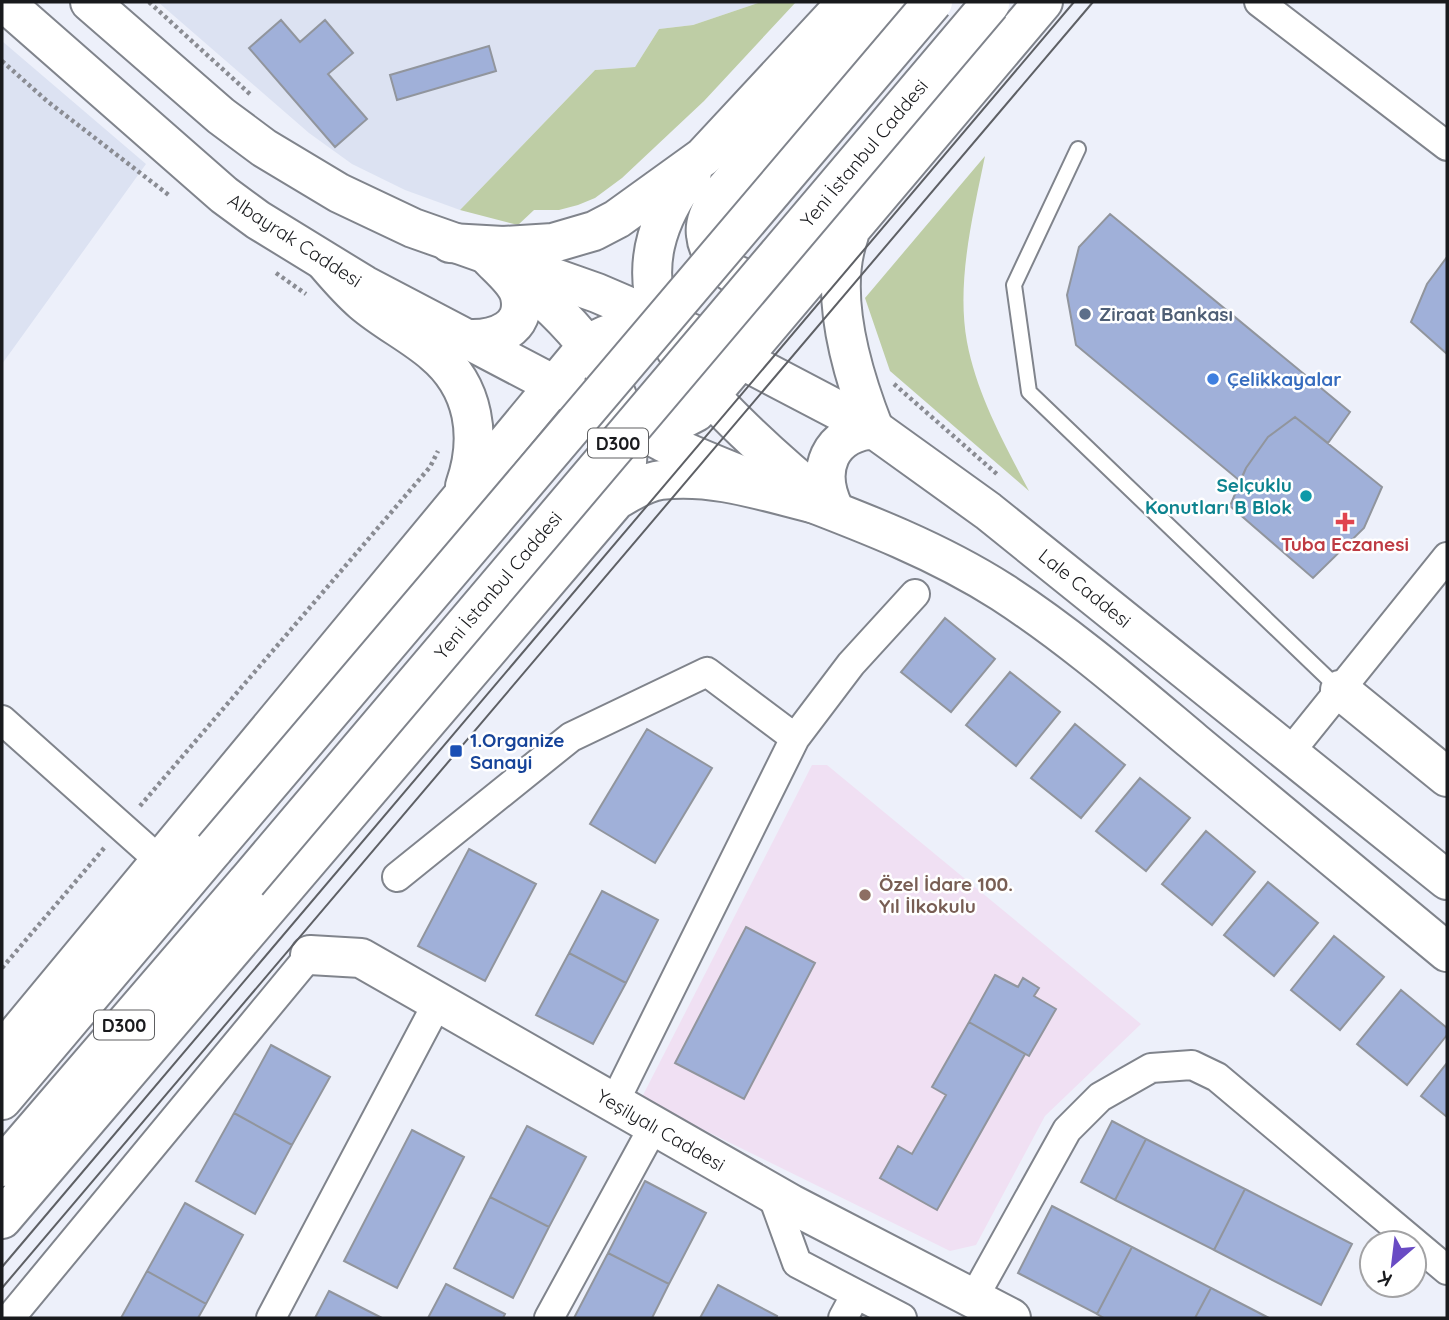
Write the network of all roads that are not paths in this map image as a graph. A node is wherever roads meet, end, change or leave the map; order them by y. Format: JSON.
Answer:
{"nodes":[{"id":1,"x":4,"y":2,"type":"edge"},
{"id":2,"x":90,"y":2,"type":"edge"},
{"id":3,"x":847,"y":2,"type":"edge"},
{"id":4,"x":889,"y":2,"type":"edge"},
{"id":5,"x":933,"y":2,"type":"edge"},
{"id":6,"x":1043,"y":2,"type":"edge"},
{"id":7,"x":1259,"y":2,"type":"edge"},
{"id":8,"x":991,"y":3,"type":"edge"},
{"id":9,"x":1447,"y":146,"type":"edge"},
{"id":10,"x":1078,"y":149,"type":"dead end"},
{"id":11,"x":703,"y":157,"type":"junction"},
{"id":12,"x":450,"y":243,"type":"junction"},
{"id":13,"x":839,"y":244,"type":"junction"},
{"id":14,"x":490,"y":258,"type":"junction"},
{"id":15,"x":326,"y":263,"type":"junction"},
{"id":16,"x":673,"y":328,"type":"junction"},
{"id":17,"x":470,"y":339,"type":"junction"},
{"id":18,"x":587,"y":346,"type":"junction"},
{"id":19,"x":743,"y":359,"type":"junction"},
{"id":20,"x":554,"y":384,"type":"junction"},
{"id":21,"x":710,"y":398,"type":"junction"},
{"id":22,"x":625,"y":422,"type":"junction"},
{"id":23,"x":874,"y":429,"type":"junction"},
{"id":24,"x":462,"y":495,"type":"junction"},
{"id":25,"x":616,"y":500,"type":"junction"},
{"id":26,"x":834,"y":509,"type":"junction"},
{"id":27,"x":1447,"y":558,"type":"edge"},
{"id":28,"x":558,"y":570,"type":"junction"},
{"id":29,"x":1002,"y":592,"type":"junction"},
{"id":30,"x":915,"y":594,"type":"dead end"},
{"id":31,"x":1340,"y":690,"type":"junction"},
{"id":32,"x":2,"y":720,"type":"edge"},
{"id":33,"x":796,"y":738,"type":"junction"},
{"id":34,"x":1290,"y":752,"type":"junction"},
{"id":35,"x":1447,"y":777,"type":"edge"},
{"id":36,"x":159,"y":860,"type":"junction"},
{"id":37,"x":397,"y":877,"type":"dead end"},
{"id":38,"x":1447,"y":880,"type":"edge"},
{"id":39,"x":1447,"y":952,"type":"edge"},
{"id":40,"x":310,"y":955,"type":"joint"},
{"id":41,"x":438,"y":1002,"type":"junction"},
{"id":42,"x":2,"y":1052,"type":"edge"},
{"id":43,"x":2,"y":1100,"type":"edge"},
{"id":44,"x":614,"y":1103,"type":"junction"},
{"id":45,"x":654,"y":1126,"type":"junction"},
{"id":46,"x":2,"y":1167,"type":"edge"},
{"id":47,"x":772,"y":1194,"type":"junction"},
{"id":48,"x":2,"y":1219,"type":"edge"},
{"id":49,"x":1447,"y":1269,"type":"edge"},
{"id":50,"x":973,"y":1299,"type":"junction"},
{"id":51,"x":850,"y":1306,"type":"edge"},
{"id":52,"x":9,"y":1318,"type":"edge"},
{"id":53,"x":271,"y":1318,"type":"edge"},
{"id":54,"x":549,"y":1318,"type":"edge"},
{"id":55,"x":902,"y":1318,"type":"edge"},
{"id":56,"x":1011,"y":1318,"type":"edge"}],
"edges":[{"from":1,"to":15,"type":"main road","name":"Albayrak Caddesi"},
{"from":2,"to":12,"type":"main road"},
{"from":3,"to":11,"type":"main road"},
{"from":4,"to":13,"type":"main road"},
{"from":5,"to":43,"type":"main road","number":"D300","bridge":true},
{"from":6,"to":13,"type":"main road"},
{"from":7,"to":9,"type":"street"},
{"from":8,"to":46,"type":"main road","name":"Yeni İstanbul Caddesi","number":"D300","bridge":true},
{"from":10,"to":31,"type":"lane"},
{"from":11,"to":12,"type":"main road"},
{"from":11,"to":16,"type":"main road"},
{"from":12,"to":14,"type":"main road"},
{"from":13,"to":19,"type":"main road"},
{"from":13,"to":23,"type":"main road"},
{"from":14,"to":16,"type":"main road","name":"Lale Caddesi"},
{"from":14,"to":17,"type":"main road"},
{"from":14,"to":18,"type":"main road"},
{"from":15,"to":17,"type":"main road","name":"Albayrak Caddesi"},
{"from":15,"to":24,"type":"main road"},
{"from":16,"to":18,"type":"main road"},
{"from":16,"to":19,"type":"main road","name":"Lale Caddesi"},
{"from":16,"to":21,"type":"main road"},
{"from":17,"to":20,"type":"main road","name":"Albayrak Caddesi"},
{"from":18,"to":20,"type":"main road"},
{"from":18,"to":22,"type":"main road"},
{"from":19,"to":21,"type":"main road"},
{"from":19,"to":23,"type":"main road","name":"Lale Caddesi"},
{"from":20,"to":22,"type":"main road","name":"Albayrak Caddesi"},
{"from":20,"to":24,"type":"main road"},
{"from":21,"to":22,"type":"main road"},
{"from":21,"to":26,"type":"main road"},
{"from":22,"to":25,"type":"main road"},
{"from":22,"to":26,"type":"main road","name":"Albayrak Caddesi"},
{"from":23,"to":26,"type":"main road"},
{"from":23,"to":34,"type":"main road","name":"Lale Caddesi"},
{"from":24,"to":28,"type":"main road"},
{"from":24,"to":36,"type":"main road"},
{"from":25,"to":26,"type":"main road"},
{"from":25,"to":28,"type":"main road"},
{"from":26,"to":29,"type":"main road"},
{"from":27,"to":31,"type":"street"},
{"from":28,"to":48,"type":"main road"},
{"from":29,"to":34,"type":"main road"},
{"from":29,"to":39,"type":"main road"},
{"from":30,"to":33,"type":"street"},
{"from":31,"to":34,"type":"street"},
{"from":31,"to":35,"type":"main road"},
{"from":32,"to":36,"type":"street"},
{"from":33,"to":37,"type":"street"},
{"from":33,"to":44,"type":"street"},
{"from":34,"to":38,"type":"main road","name":"Lale Caddesi"},
{"from":36,"to":42,"type":"main road"},
{"from":40,"to":41,"type":"main road","name":"Yeşilyalı Caddesi"},
{"from":40,"to":52,"type":"street"},
{"from":41,"to":44,"type":"main road","name":"Yeşilyalı Caddesi"},
{"from":41,"to":53,"type":"street"},
{"from":44,"to":45,"type":"main road","name":"Yeşilyalı Caddesi"},
{"from":45,"to":47,"type":"main road","name":"Yeşilyalı Caddesi"},
{"from":45,"to":54,"type":"street"},
{"from":47,"to":50,"type":"main road","name":"Yeşilyalı Caddesi"},
{"from":47,"to":51,"type":"street"},
{"from":49,"to":50,"type":"street"},
{"from":50,"to":56,"type":"main road","name":"Yeşilyalı Caddesi"},
{"from":51,"to":55,"type":"street"}]}
